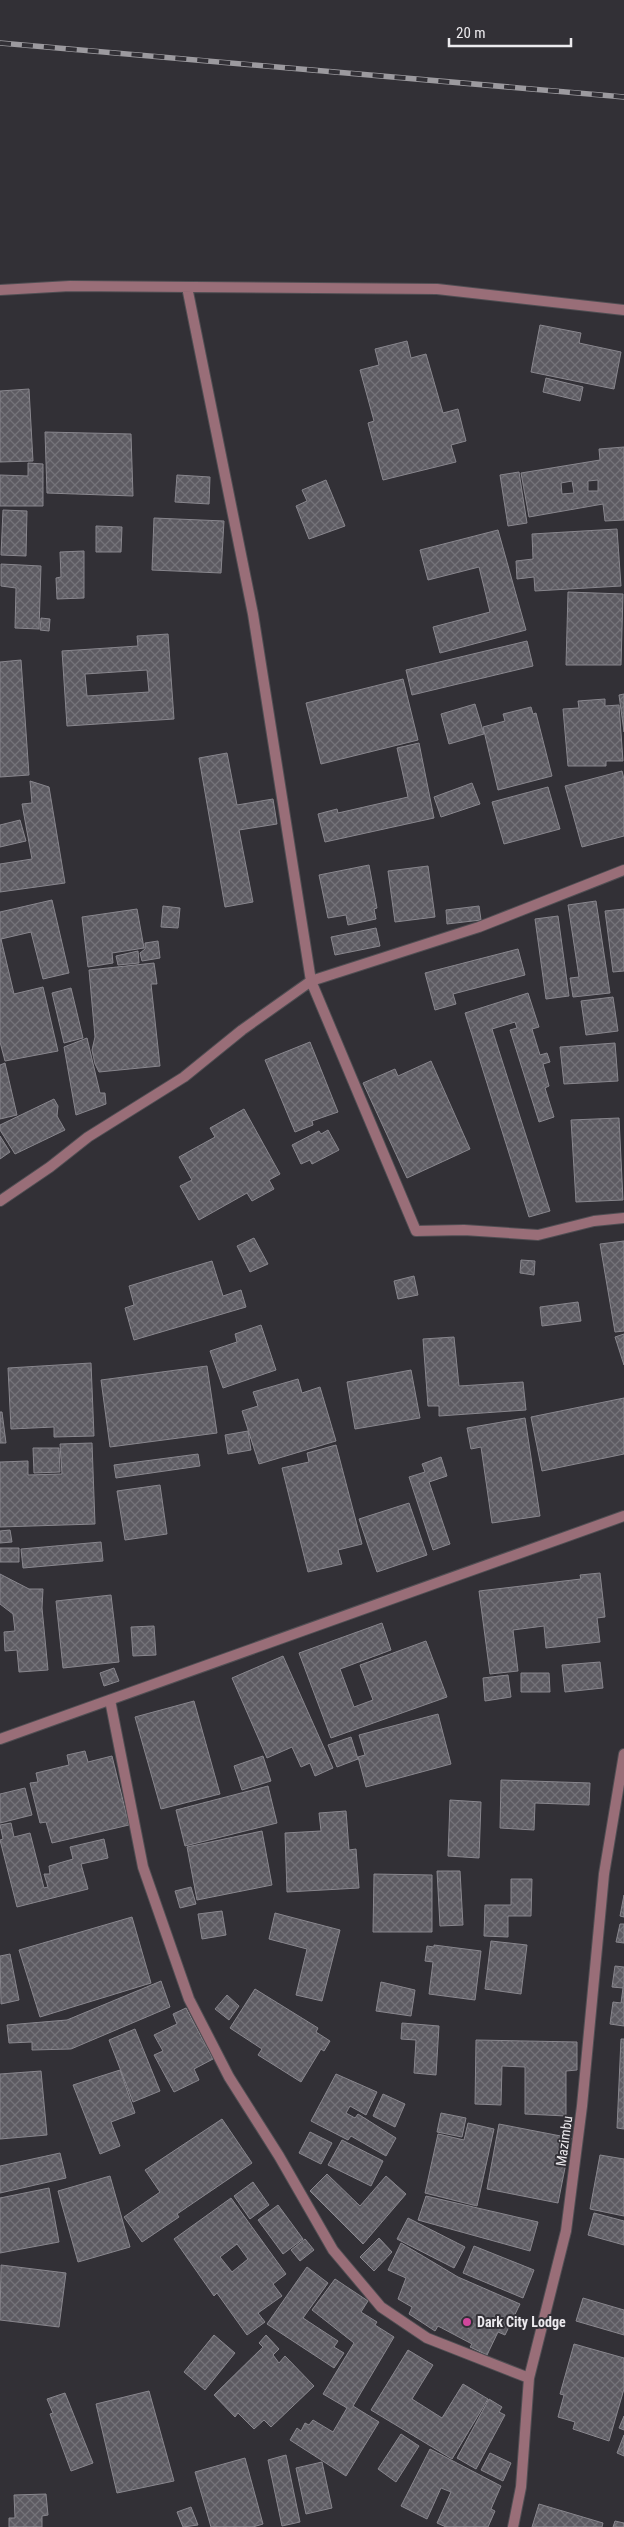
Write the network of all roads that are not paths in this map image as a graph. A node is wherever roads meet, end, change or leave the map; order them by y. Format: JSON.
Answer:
{"nodes":[{"id":1,"x":187,"y":287,"type":"junction"},
{"id":2,"x":0,"y":290,"type":"edge"},
{"id":3,"x":624,"y":310,"type":"edge"},
{"id":4,"x":624,"y":870,"type":"edge"},
{"id":5,"x":311,"y":981,"type":"junction"},
{"id":6,"x":0,"y":1202,"type":"edge"},
{"id":7,"x":624,"y":1218,"type":"edge"},
{"id":8,"x":624,"y":1516,"type":"edge"},
{"id":9,"x":110,"y":1700,"type":"junction"},
{"id":10,"x":0,"y":1739,"type":"edge"},
{"id":11,"x":624,"y":1754,"type":"edge"},
{"id":12,"x":529,"y":2378,"type":"junction"},
{"id":13,"x":513,"y":2527,"type":"edge"}],
"edges":[{"from":1,"to":2,"type":"street"},
{"from":1,"to":3,"type":"street"},
{"from":1,"to":5,"type":"street"},
{"from":4,"to":5,"type":"street"},
{"from":5,"to":6,"type":"street"},
{"from":5,"to":7,"type":"street"},
{"from":8,"to":9,"type":"street"},
{"from":9,"to":10,"type":"street"},
{"from":9,"to":12,"type":"street"},
{"from":11,"to":12,"type":"street","name":"Mazimbu"},
{"from":12,"to":13,"type":"street","name":"Mazimbu"}]}
